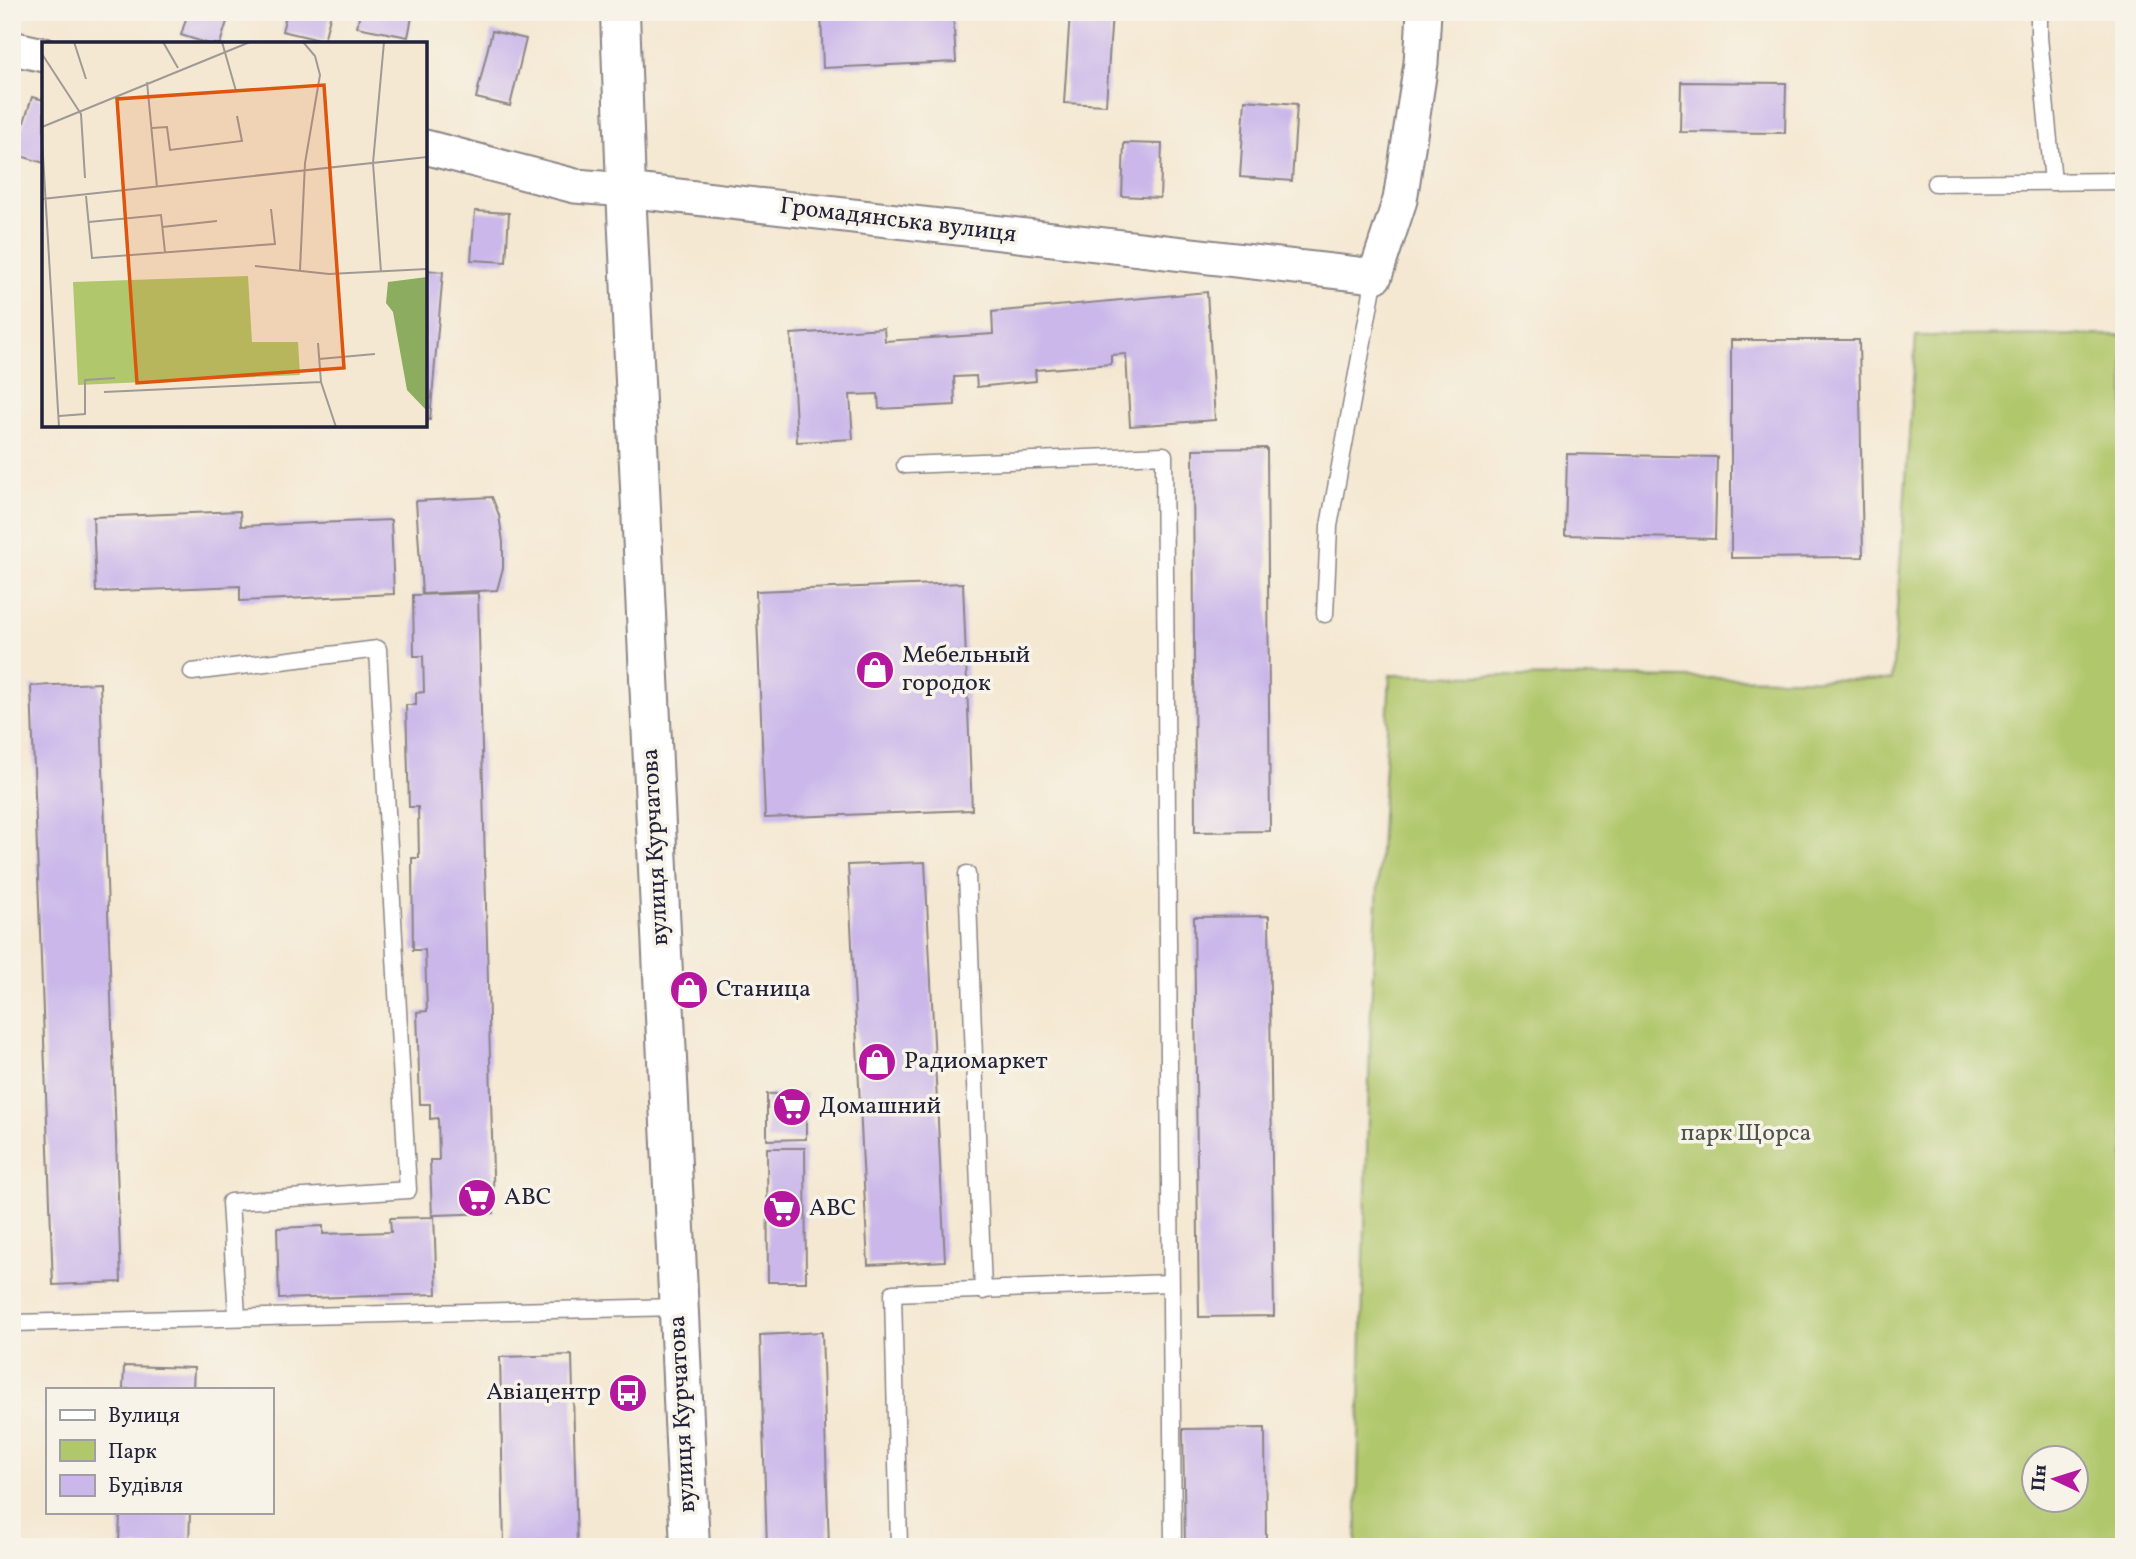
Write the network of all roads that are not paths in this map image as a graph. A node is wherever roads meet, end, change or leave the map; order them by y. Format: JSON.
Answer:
{"nodes":[{"id":1,"x":621,"y":12,"type":"edge"},
{"id":2,"x":1424,"y":12,"type":"edge"},
{"id":3,"x":2039,"y":12,"type":"edge"},
{"id":4,"x":12,"y":48,"type":"edge"},
{"id":5,"x":42,"y":55,"type":"edge"},
{"id":6,"x":427,"y":148,"type":"edge"},
{"id":7,"x":2124,"y":181,"type":"edge"},
{"id":8,"x":2053,"y":182,"type":"junction"},
{"id":9,"x":1935,"y":183,"type":"dead end"},
{"id":10,"x":626,"y":190,"type":"junction"},
{"id":11,"x":1375,"y":276,"type":"junction"},
{"id":12,"x":905,"y":465,"type":"dead end"},
{"id":13,"x":1325,"y":614,"type":"dead end"},
{"id":14,"x":192,"y":672,"type":"dead end"},
{"id":15,"x":967,"y":874,"type":"dead end"},
{"id":16,"x":1170,"y":1283,"type":"junction"},
{"id":17,"x":983,"y":1291,"type":"junction"},
{"id":18,"x":678,"y":1307,"type":"junction"},
{"id":19,"x":237,"y":1316,"type":"junction"},
{"id":20,"x":12,"y":1323,"type":"edge"},
{"id":21,"x":690,"y":1547,"type":"edge"},
{"id":22,"x":899,"y":1547,"type":"edge"},
{"id":23,"x":1173,"y":1547,"type":"edge"}],
"edges":[{"from":1,"to":10,"type":"main road","name":"вулиця Курчатова"},
{"from":2,"to":11,"type":"street"},
{"from":3,"to":8,"type":"lane"},
{"from":4,"to":5,"type":"street"},
{"from":6,"to":10,"type":"street","name":"Громадянська вулиця"},
{"from":7,"to":8,"type":"lane"},
{"from":8,"to":9,"type":"lane"},
{"from":10,"to":11,"type":"street","name":"Громадянська вулиця"},
{"from":10,"to":18,"type":"main road","name":"вулиця Курчатова"},
{"from":11,"to":13,"type":"lane"},
{"from":12,"to":16,"type":"lane"},
{"from":14,"to":19,"type":"lane"},
{"from":15,"to":17,"type":"lane"},
{"from":16,"to":17,"type":"lane"},
{"from":16,"to":23,"type":"lane"},
{"from":17,"to":22,"type":"lane"},
{"from":18,"to":19,"type":"lane"},
{"from":18,"to":21,"type":"main road","name":"вулиця Курчатова"},
{"from":19,"to":20,"type":"lane"}]}
